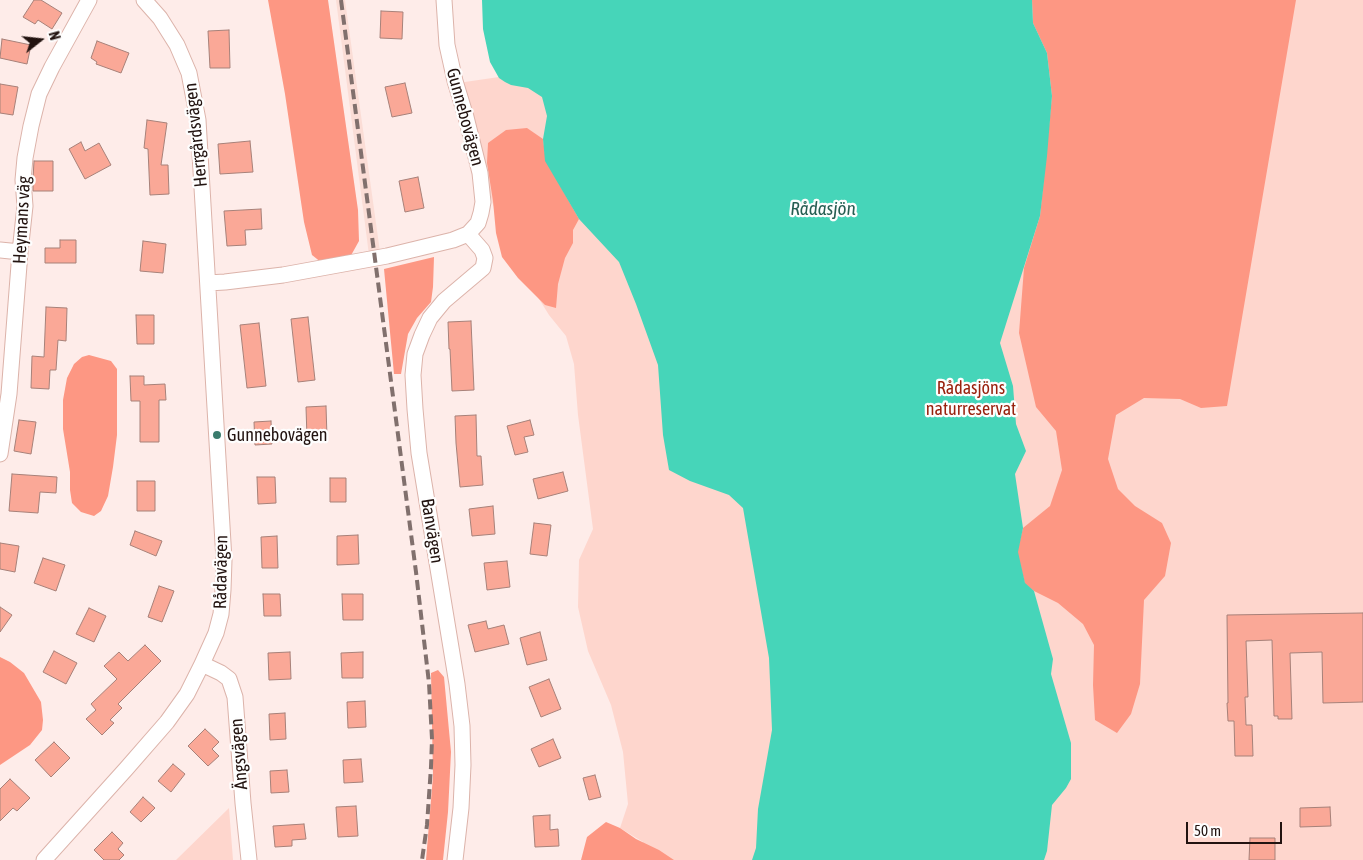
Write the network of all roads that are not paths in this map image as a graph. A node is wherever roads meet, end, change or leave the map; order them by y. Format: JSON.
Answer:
{"nodes":[{"id":1,"x":89,"y":0,"type":"edge"},
{"id":2,"x":144,"y":0,"type":"edge"},
{"id":3,"x":444,"y":0,"type":"edge"},
{"id":4,"x":468,"y":234,"type":"junction"},
{"id":5,"x":0,"y":250,"type":"edge"},
{"id":6,"x":20,"y":252,"type":"junction"},
{"id":7,"x":208,"y":283,"type":"junction"},
{"id":8,"x":0,"y":454,"type":"edge"},
{"id":9,"x":202,"y":664,"type":"junction"},
{"id":10,"x":44,"y":860,"type":"edge"},
{"id":11,"x":249,"y":860,"type":"edge"},
{"id":12,"x":455,"y":860,"type":"edge"}],
"edges":[{"from":1,"to":6,"type":"street","name":"Heymans väg"},
{"from":2,"to":7,"type":"street","name":"Herrgårdsvägen"},
{"from":3,"to":4,"type":"street","name":"Gunnebovägen"},
{"from":4,"to":7,"type":"street"},
{"from":4,"to":12,"type":"street","name":"Banvägen"},
{"from":5,"to":6,"type":"street"},
{"from":6,"to":8,"type":"street","name":"Heymans väg"},
{"from":7,"to":9,"type":"street","name":"Rådavägen"},
{"from":9,"to":10,"type":"street","name":"Rådavägen"},
{"from":9,"to":11,"type":"street","name":"Ängsvägen"}]}
